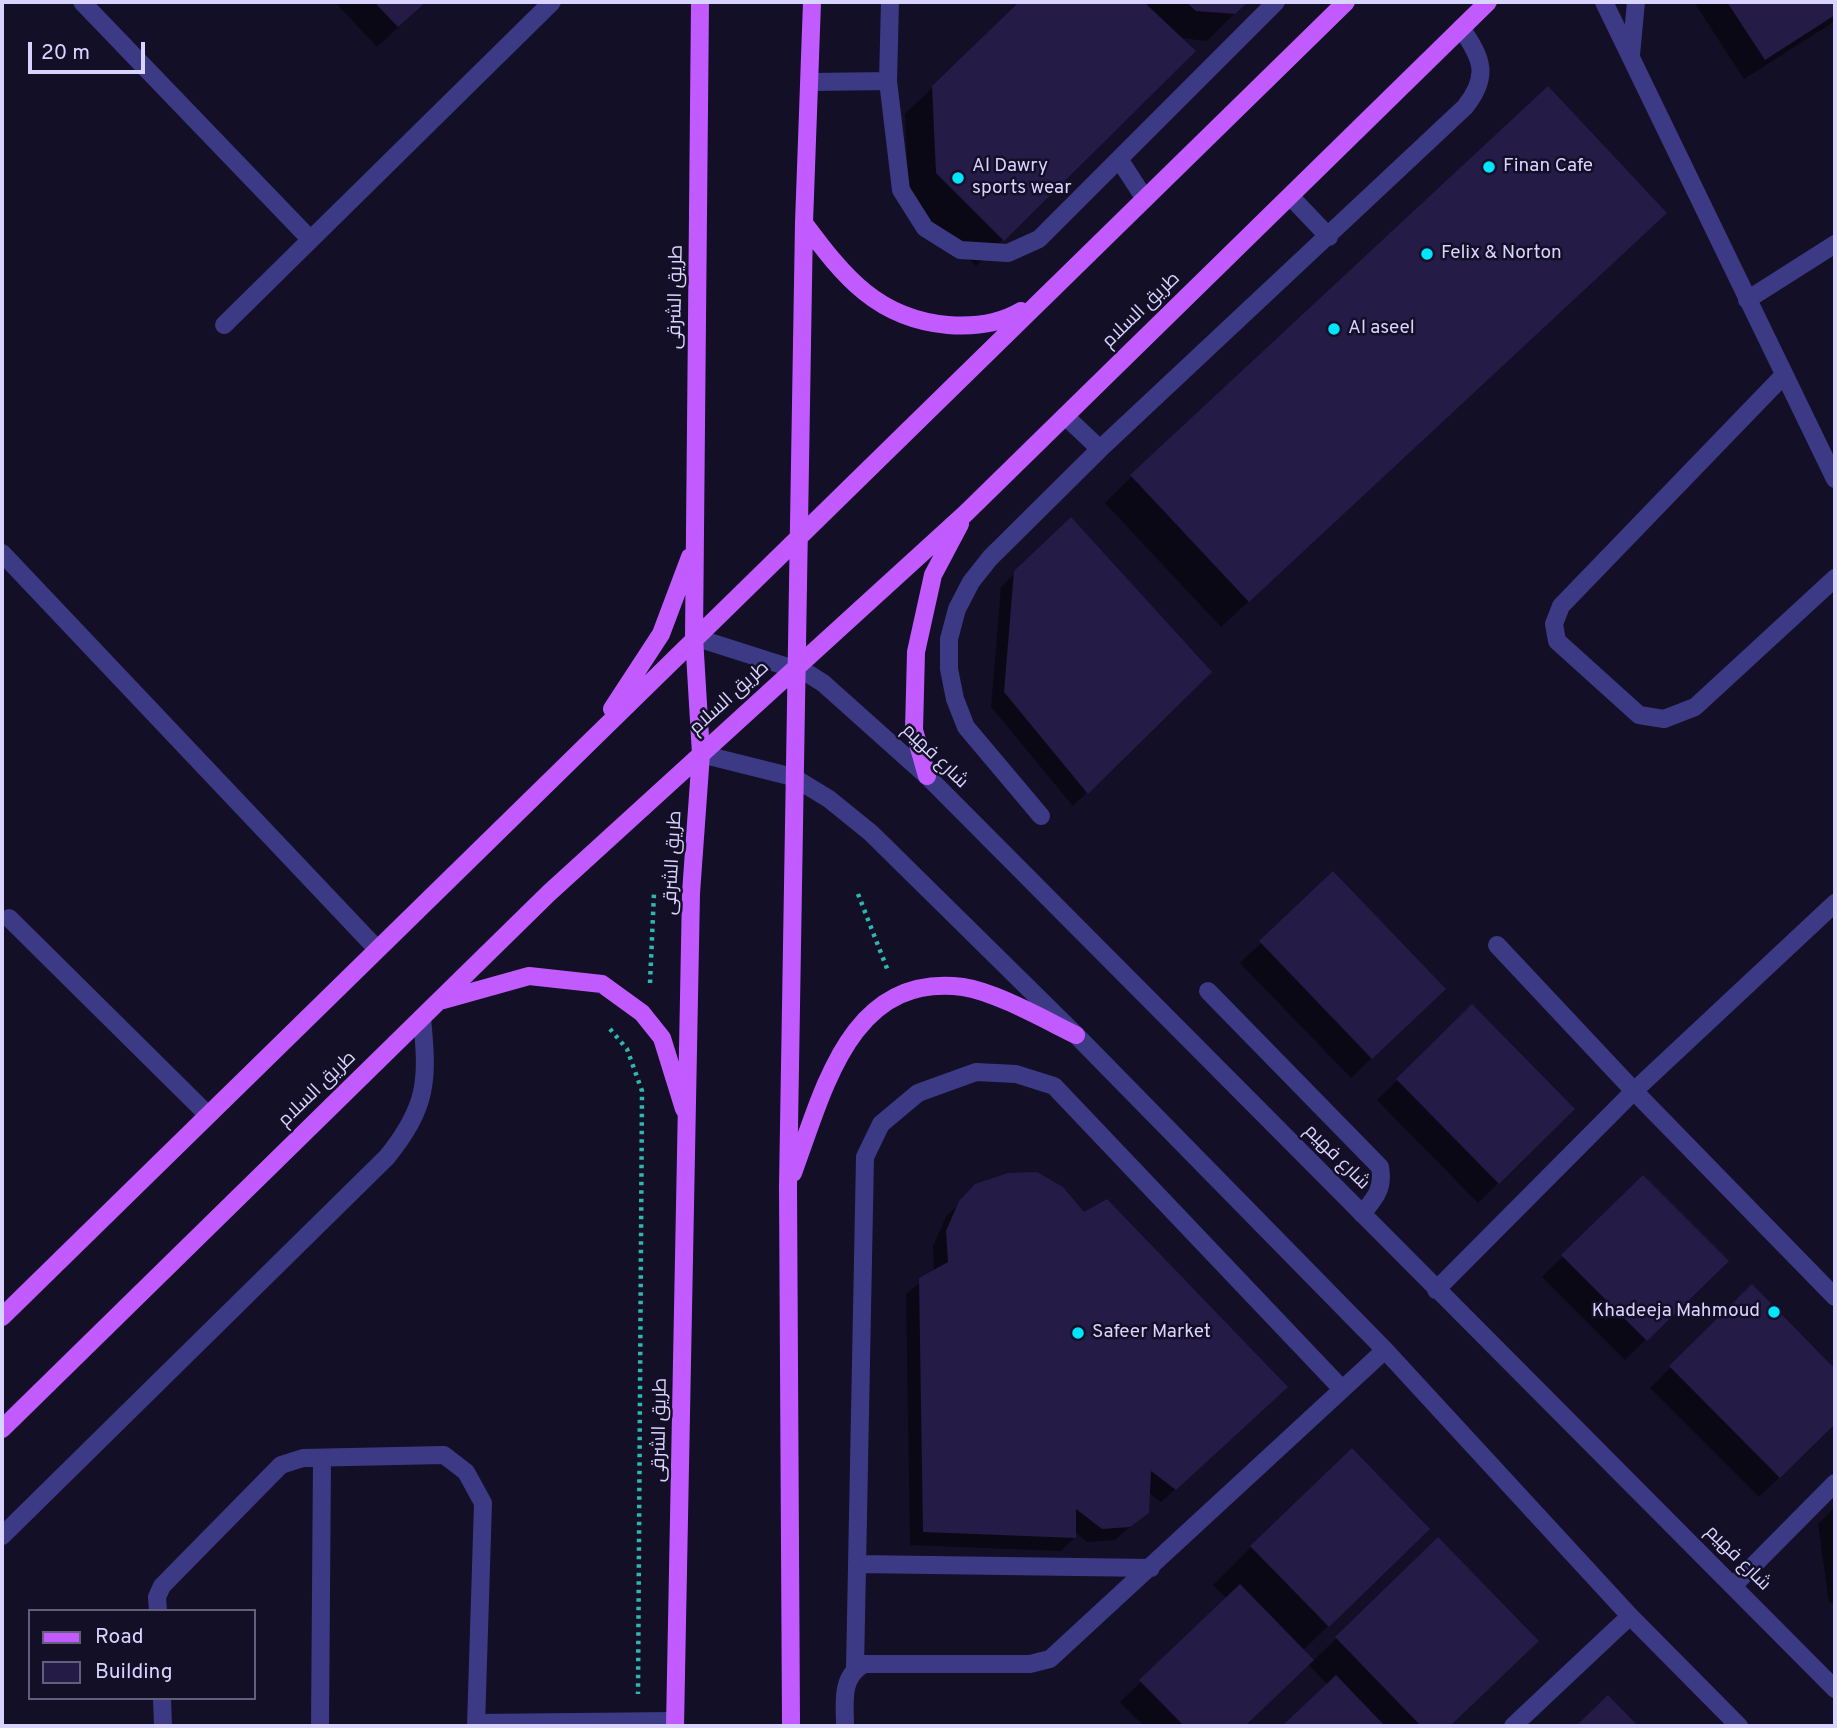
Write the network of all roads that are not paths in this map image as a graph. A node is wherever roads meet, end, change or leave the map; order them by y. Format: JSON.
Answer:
{"nodes":[{"id":1,"x":82,"y":2,"type":"edge"},
{"id":2,"x":552,"y":2,"type":"edge"},
{"id":3,"x":701,"y":2,"type":"edge"},
{"id":4,"x":812,"y":2,"type":"edge"},
{"id":5,"x":890,"y":2,"type":"edge"},
{"id":6,"x":1276,"y":2,"type":"edge"},
{"id":7,"x":1346,"y":2,"type":"edge"},
{"id":8,"x":1488,"y":2,"type":"edge"},
{"id":9,"x":1604,"y":2,"type":"edge"},
{"id":10,"x":1636,"y":2,"type":"edge"},
{"id":11,"x":1461,"y":28,"type":"junction"},
{"id":12,"x":1631,"y":58,"type":"junction"},
{"id":13,"x":888,"y":81,"type":"junction"},
{"id":14,"x":811,"y":82,"type":"junction"},
{"id":15,"x":1119,"y":159,"type":"junction"},
{"id":16,"x":1290,"y":196,"type":"junction"},
{"id":17,"x":1145,"y":198,"type":"junction"},
{"id":18,"x":804,"y":223,"type":"junction"},
{"id":19,"x":1329,"y":237,"type":"junction"},
{"id":20,"x":310,"y":239,"type":"junction"},
{"id":21,"x":1835,"y":244,"type":"edge"},
{"id":22,"x":1042,"y":299,"type":"junction"},
{"id":23,"x":1747,"y":300,"type":"junction"},
{"id":24,"x":224,"y":325,"type":"dead end"},
{"id":25,"x":1784,"y":376,"type":"junction"},
{"id":26,"x":1065,"y":416,"type":"junction"},
{"id":27,"x":1100,"y":449,"type":"junction"},
{"id":28,"x":1835,"y":479,"type":"edge"},
{"id":29,"x":966,"y":513,"type":"junction"},
{"id":30,"x":799,"y":540,"type":"junction"},
{"id":31,"x":695,"y":544,"type":"junction"},
{"id":32,"x":2,"y":553,"type":"edge"},
{"id":33,"x":1835,"y":578,"type":"edge"},
{"id":34,"x":694,"y":637,"type":"junction"},
{"id":35,"x":796,"y":668,"type":"junction"},
{"id":36,"x":591,"y":741,"type":"junction"},
{"id":37,"x":701,"y":754,"type":"junction"},
{"id":38,"x":928,"y":776,"type":"junction"},
{"id":39,"x":793,"y":777,"type":"junction"},
{"id":40,"x":1041,"y":816,"type":"dead end"},
{"id":41,"x":1835,"y":903,"type":"edge"},
{"id":42,"x":9,"y":918,"type":"dead end"},
{"id":43,"x":1497,"y":945,"type":"dead end"},
{"id":44,"x":377,"y":949,"type":"junction"},
{"id":45,"x":1208,"y":991,"type":"dead end"},
{"id":46,"x":439,"y":1001,"type":"junction"},
{"id":47,"x":422,"y":1018,"type":"junction"},
{"id":48,"x":1076,"y":1035,"type":"junction"},
{"id":49,"x":1634,"y":1091,"type":"junction"},
{"id":50,"x":208,"y":1115,"type":"junction"},
{"id":51,"x":688,"y":1124,"type":"junction"},
{"id":52,"x":788,"y":1186,"type":"junction"},
{"id":53,"x":1362,"y":1214,"type":"junction"},
{"id":54,"x":1436,"y":1290,"type":"junction"},
{"id":55,"x":1835,"y":1297,"type":"edge"},
{"id":56,"x":2,"y":1317,"type":"edge"},
{"id":57,"x":1385,"y":1350,"type":"junction"},
{"id":58,"x":1342,"y":1389,"type":"junction"},
{"id":59,"x":2,"y":1429,"type":"edge"},
{"id":60,"x":322,"y":1458,"type":"junction"},
{"id":61,"x":1835,"y":1483,"type":"edge"},
{"id":62,"x":2,"y":1536,"type":"edge"},
{"id":63,"x":857,"y":1564,"type":"junction"},
{"id":64,"x":1151,"y":1568,"type":"junction"},
{"id":65,"x":1734,"y":1585,"type":"junction"},
{"id":66,"x":158,"y":1609,"type":"edge"},
{"id":67,"x":1630,"y":1616,"type":"junction"},
{"id":68,"x":855,"y":1669,"type":"junction"},
{"id":69,"x":1835,"y":1689,"type":"edge"},
{"id":70,"x":162,"y":1700,"type":"edge"},
{"id":71,"x":476,"y":1724,"type":"edge"},
{"id":72,"x":676,"y":1724,"type":"edge"},
{"id":73,"x":163,"y":1726,"type":"edge"},
{"id":74,"x":320,"y":1726,"type":"edge"},
{"id":75,"x":790,"y":1726,"type":"edge"},
{"id":76,"x":845,"y":1726,"type":"edge"},
{"id":77,"x":1513,"y":1726,"type":"edge"},
{"id":78,"x":1739,"y":1726,"type":"edge"}],
"edges":[{"from":1,"to":20,"type":"street"},
{"from":2,"to":20,"type":"street"},
{"from":3,"to":31,"type":"main road","name":"طريق الشرقى"},
{"from":4,"to":14,"type":"main road"},
{"from":5,"to":13,"type":"street"},
{"from":6,"to":15,"type":"street"},
{"from":7,"to":17,"type":"main road"},
{"from":8,"to":11,"type":"main road","name":"طريق السلام"},
{"from":9,"to":12,"type":"street"},
{"from":10,"to":12,"type":"street"},
{"from":11,"to":16,"type":"main road","name":"طريق السلام"},
{"from":11,"to":19,"type":"street"},
{"from":12,"to":23,"type":"street"},
{"from":13,"to":14,"type":"street"},
{"from":13,"to":15,"type":"street"},
{"from":14,"to":18,"type":"main road"},
{"from":15,"to":17,"type":"street"},
{"from":16,"to":19,"type":"street"},
{"from":16,"to":26,"type":"main road","name":"طريق السلام"},
{"from":17,"to":22,"type":"main road"},
{"from":18,"to":22,"type":"main road"},
{"from":18,"to":30,"type":"main road"},
{"from":19,"to":27,"type":"street"},
{"from":20,"to":24,"type":"street"},
{"from":21,"to":23,"type":"street"},
{"from":22,"to":30,"type":"main road"},
{"from":23,"to":25,"type":"street"},
{"from":25,"to":28,"type":"street"},
{"from":25,"to":33,"type":"street"},
{"from":26,"to":27,"type":"street"},
{"from":26,"to":29,"type":"main road","name":"طريق السلام"},
{"from":27,"to":40,"type":"street"},
{"from":29,"to":35,"type":"main road","name":"طريق السلام"},
{"from":29,"to":38,"type":"main road"},
{"from":30,"to":34,"type":"main road"},
{"from":30,"to":35,"type":"main road"},
{"from":31,"to":34,"type":"main road","name":"طريق الشرقى"},
{"from":31,"to":36,"type":"main road"},
{"from":32,"to":44,"type":"street"},
{"from":34,"to":35,"type":"street","name":"شارع فهيم"},
{"from":34,"to":36,"type":"main road"},
{"from":34,"to":37,"type":"main road","name":"طريق الشرقى"},
{"from":35,"to":37,"type":"main road","name":"طريق السلام"},
{"from":35,"to":38,"type":"street","name":"شارع فهيم"},
{"from":35,"to":39,"type":"main road"},
{"from":36,"to":44,"type":"main road"},
{"from":37,"to":39,"type":"street"},
{"from":37,"to":46,"type":"main road","name":"طريق السلام"},
{"from":37,"to":51,"type":"main road","name":"طريق الشرقى"},
{"from":38,"to":53,"type":"street","name":"شارع فهيم"},
{"from":39,"to":48,"type":"street"},
{"from":39,"to":52,"type":"main road"},
{"from":41,"to":49,"type":"street"},
{"from":42,"to":50,"type":"street"},
{"from":43,"to":49,"type":"street"},
{"from":44,"to":50,"type":"main road"},
{"from":45,"to":53,"type":"street"},
{"from":46,"to":47,"type":"main road","name":"طريق السلام"},
{"from":46,"to":51,"type":"main road"},
{"from":47,"to":59,"type":"main road","name":"طريق السلام"},
{"from":47,"to":62,"type":"street"},
{"from":48,"to":52,"type":"main road"},
{"from":48,"to":57,"type":"street"},
{"from":49,"to":54,"type":"street"},
{"from":49,"to":55,"type":"street"},
{"from":50,"to":56,"type":"main road"},
{"from":51,"to":72,"type":"main road","name":"طريق الشرقى"},
{"from":52,"to":75,"type":"main road"},
{"from":53,"to":54,"type":"street","name":"شارع فهيم"},
{"from":54,"to":65,"type":"street","name":"شارع فهيم"},
{"from":57,"to":58,"type":"street"},
{"from":57,"to":67,"type":"street"},
{"from":58,"to":63,"type":"street"},
{"from":58,"to":64,"type":"street"},
{"from":60,"to":66,"type":"street"},
{"from":60,"to":71,"type":"street"},
{"from":60,"to":74,"type":"street"},
{"from":61,"to":65,"type":"street"},
{"from":63,"to":64,"type":"street"},
{"from":63,"to":68,"type":"street"},
{"from":64,"to":68,"type":"street"},
{"from":65,"to":69,"type":"street","name":"شارع فهيم"},
{"from":67,"to":77,"type":"street"},
{"from":67,"to":78,"type":"street"},
{"from":68,"to":76,"type":"street"},
{"from":70,"to":73,"type":"street"},
{"from":71,"to":72,"type":"street"}]}
